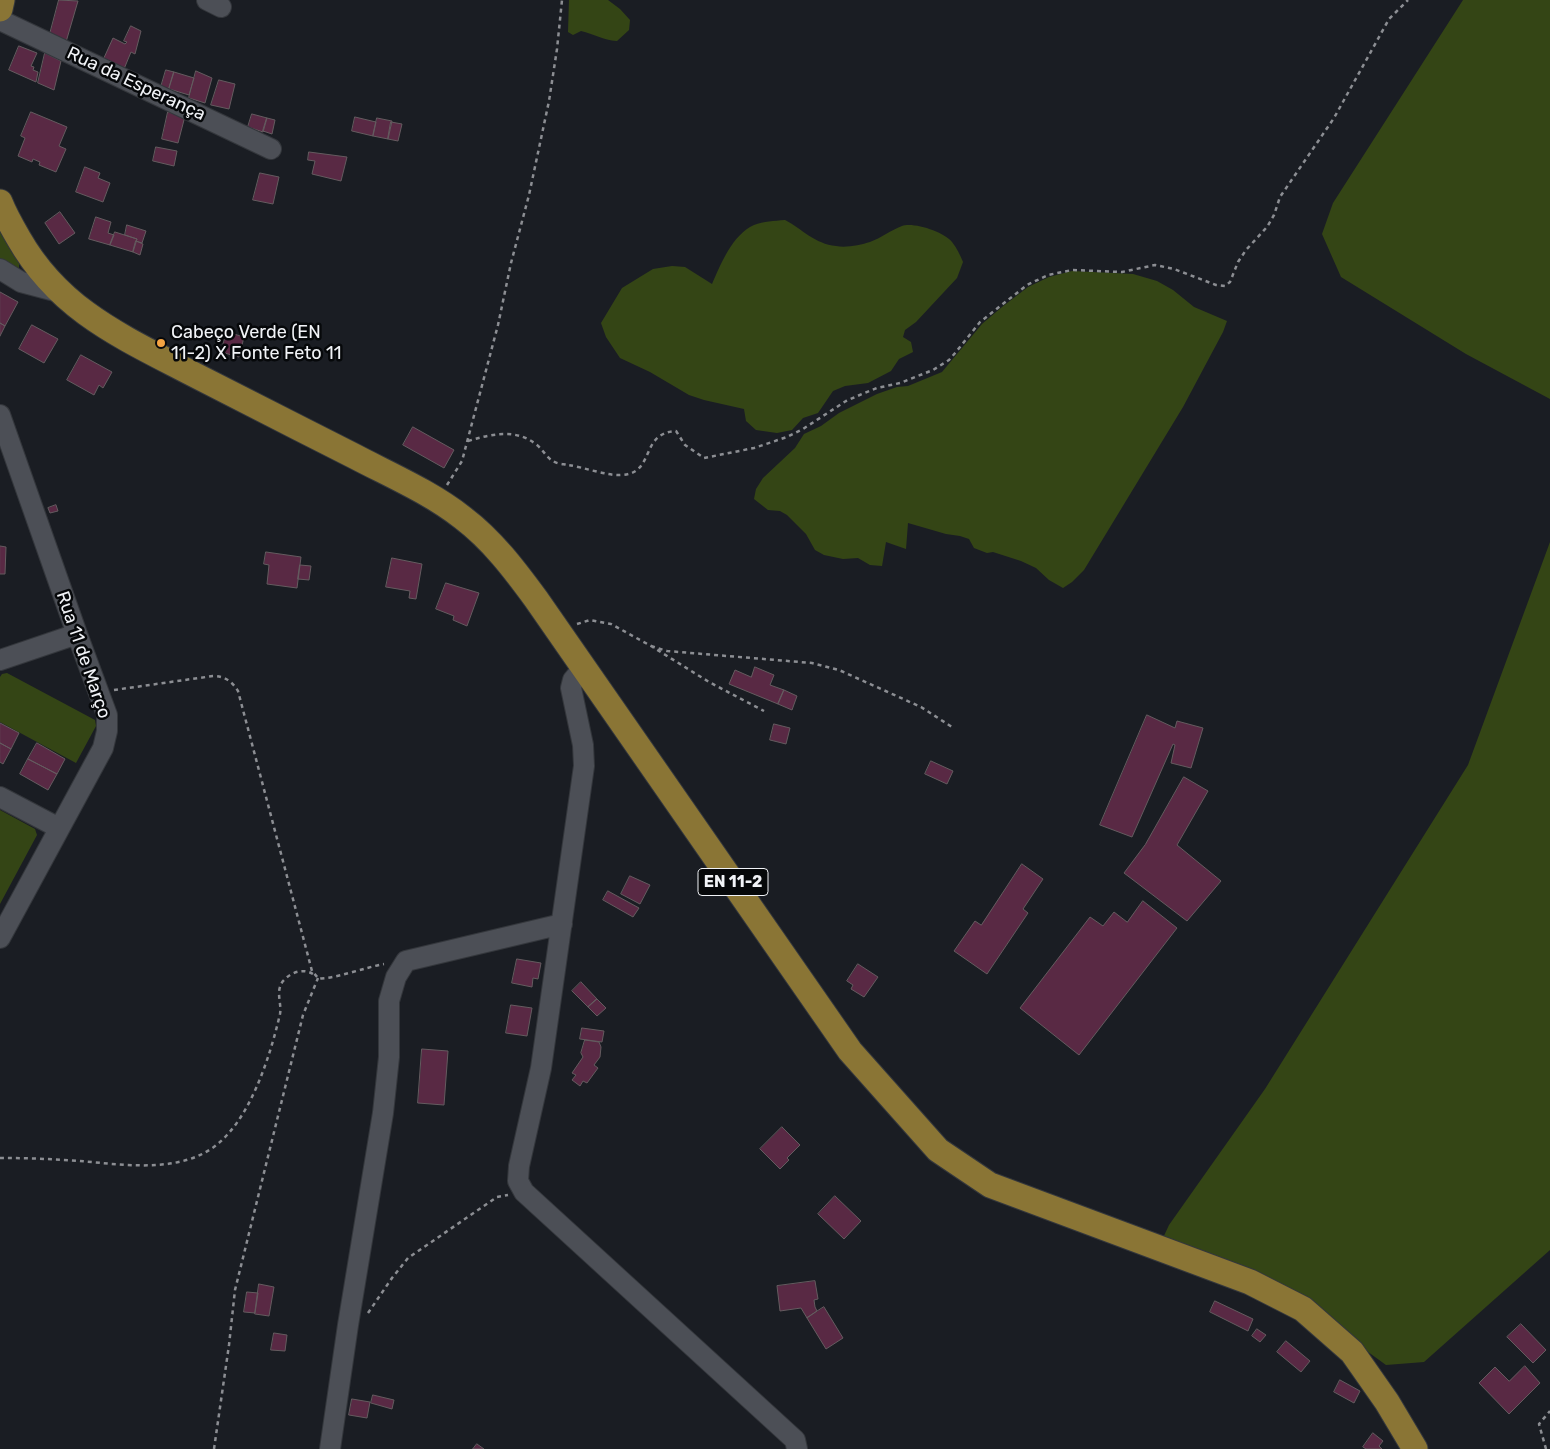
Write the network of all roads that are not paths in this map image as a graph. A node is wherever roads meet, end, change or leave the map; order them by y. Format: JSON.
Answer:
{"nodes":[{"id":1,"x":2,"y":0,"type":"edge"},
{"id":2,"x":0,"y":9,"type":"edge"},
{"id":3,"x":0,"y":20,"type":"edge"},
{"id":4,"x":271,"y":149,"type":"dead end"},
{"id":5,"x":0,"y":202,"type":"edge"},
{"id":6,"x":0,"y":269,"type":"edge"},
{"id":7,"x":59,"y":292,"type":"junction"},
{"id":8,"x":0,"y":415,"type":"edge"},
{"id":9,"x":76,"y":634,"type":"junction"},
{"id":10,"x":0,"y":660,"type":"edge"},
{"id":11,"x":583,"y":668,"type":"junction"},
{"id":12,"x":0,"y":797,"type":"edge"},
{"id":13,"x":59,"y":828,"type":"junction"},
{"id":14,"x":562,"y":924,"type":"junction"},
{"id":15,"x":0,"y":938,"type":"edge"},
{"id":16,"x":330,"y":1449,"type":"edge"},
{"id":17,"x":797,"y":1449,"type":"edge"},
{"id":18,"x":1415,"y":1449,"type":"edge"}],
"edges":[{"from":1,"to":2,"type":"main road"},
{"from":3,"to":4,"type":"street","name":"Rua da Esperança"},
{"from":5,"to":7,"type":"main road","number":"EN 11-2"},
{"from":6,"to":7,"type":"street"},
{"from":7,"to":11,"type":"main road","number":"EN 11-2"},
{"from":8,"to":9,"type":"street","name":"Rua 11 de Março"},
{"from":9,"to":10,"type":"street"},
{"from":9,"to":13,"type":"street","name":"Rua 11 de Março"},
{"from":11,"to":14,"type":"street"},
{"from":11,"to":18,"type":"main road","number":"EN 11-2"},
{"from":12,"to":13,"type":"street"},
{"from":13,"to":15,"type":"street","name":"Rua 11 de Março"},
{"from":14,"to":16,"type":"street"},
{"from":14,"to":17,"type":"street"}]}
